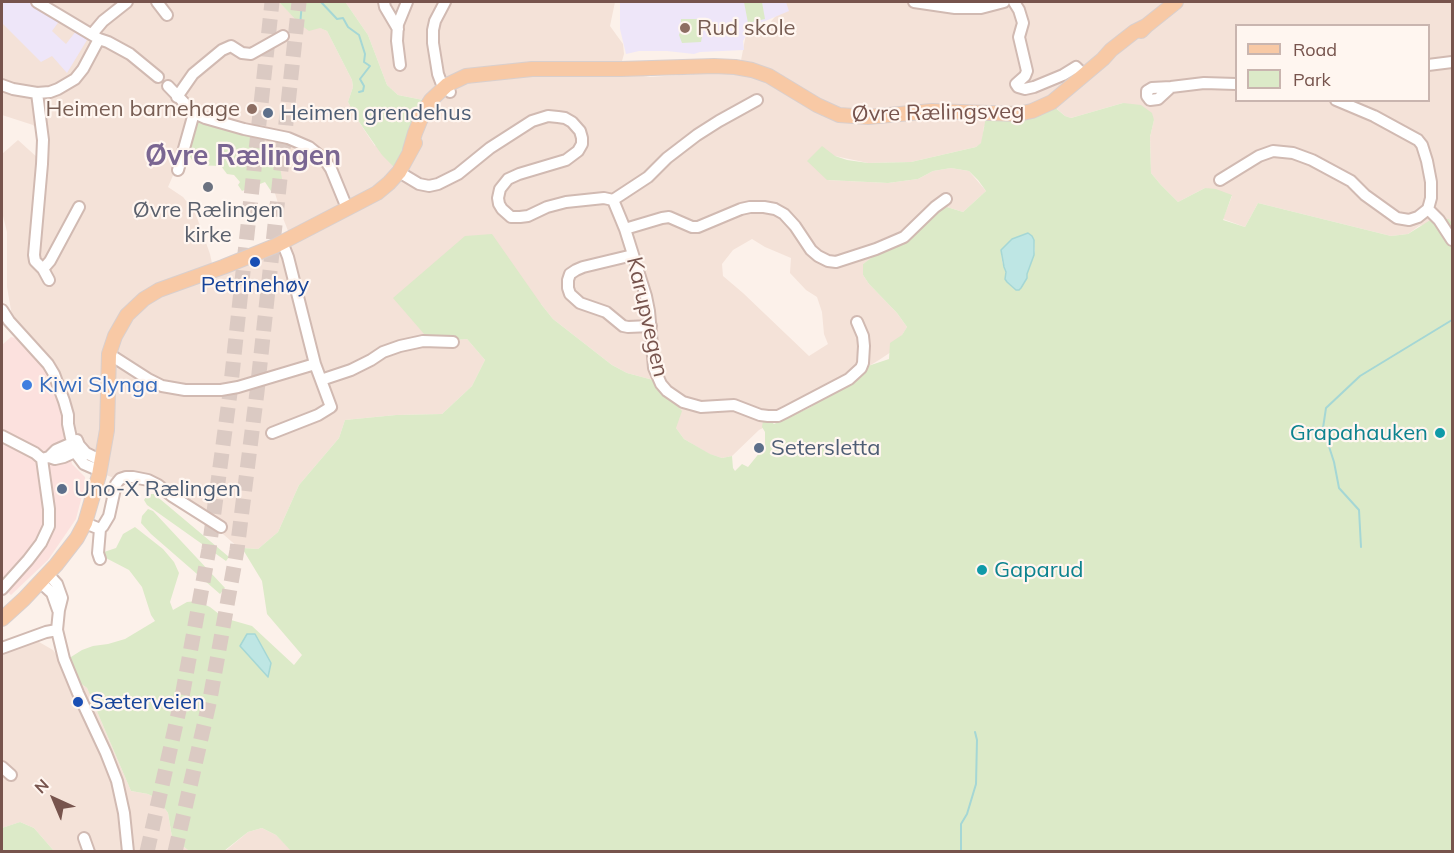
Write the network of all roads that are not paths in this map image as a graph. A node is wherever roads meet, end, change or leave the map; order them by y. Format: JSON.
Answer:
{"nodes":[{"id":1,"x":37,"y":2,"type":"edge"},
{"id":2,"x":128,"y":2,"type":"edge"},
{"id":3,"x":157,"y":2,"type":"edge"},
{"id":4,"x":384,"y":2,"type":"edge"},
{"id":5,"x":407,"y":2,"type":"edge"},
{"id":6,"x":445,"y":2,"type":"edge"},
{"id":7,"x":914,"y":2,"type":"edge"},
{"id":8,"x":1004,"y":2,"type":"edge"},
{"id":9,"x":1014,"y":2,"type":"edge"},
{"id":10,"x":1176,"y":2,"type":"edge"},
{"id":11,"x":167,"y":15,"type":"dead end"},
{"id":12,"x":398,"y":29,"type":"junction"},
{"id":13,"x":283,"y":36,"type":"dead end"},
{"id":14,"x":95,"y":37,"type":"junction"},
{"id":15,"x":1452,"y":62,"type":"edge"},
{"id":16,"x":400,"y":65,"type":"dead end"},
{"id":17,"x":1430,"y":65,"type":"edge"},
{"id":18,"x":1084,"y":75,"type":"junction"},
{"id":19,"x":158,"y":77,"type":"dead end"},
{"id":20,"x":1235,"y":84,"type":"edge"},
{"id":21,"x":2,"y":86,"type":"edge"},
{"id":22,"x":168,"y":86,"type":"dead end"},
{"id":23,"x":448,"y":87,"type":"junction"},
{"id":24,"x":1171,"y":87,"type":"dead end"},
{"id":25,"x":37,"y":93,"type":"junction"},
{"id":26,"x":177,"y":97,"type":"junction"},
{"id":27,"x":757,"y":100,"type":"dead end"},
{"id":28,"x":1341,"y":102,"type":"edge"},
{"id":29,"x":194,"y":112,"type":"junction"},
{"id":30,"x":178,"y":170,"type":"dead end"},
{"id":31,"x":399,"y":172,"type":"junction"},
{"id":32,"x":1220,"y":180,"type":"dead end"},
{"id":33,"x":946,"y":199,"type":"dead end"},
{"id":34,"x":613,"y":200,"type":"junction"},
{"id":35,"x":80,"y":207,"type":"dead end"},
{"id":36,"x":347,"y":208,"type":"junction"},
{"id":37,"x":1428,"y":209,"type":"junction"},
{"id":38,"x":625,"y":229,"type":"junction"},
{"id":39,"x":1452,"y":240,"type":"edge"},
{"id":40,"x":282,"y":242,"type":"junction"},
{"id":41,"x":633,"y":255,"type":"junction"},
{"id":42,"x":44,"y":270,"type":"junction"},
{"id":43,"x":49,"y":280,"type":"dead end"},
{"id":44,"x":2,"y":310,"type":"edge"},
{"id":45,"x":857,"y":322,"type":"dead end"},
{"id":46,"x":651,"y":326,"type":"junction"},
{"id":47,"x":453,"y":342,"type":"dead end"},
{"id":48,"x":110,"y":354,"type":"junction"},
{"id":49,"x":315,"y":364,"type":"junction"},
{"id":50,"x":321,"y":380,"type":"junction"},
{"id":51,"x":272,"y":433,"type":"dead end"},
{"id":52,"x":2,"y":436,"type":"edge"},
{"id":53,"x":75,"y":447,"type":"junction"},
{"id":54,"x":46,"y":458,"type":"junction"},
{"id":55,"x":101,"y":466,"type":"junction"},
{"id":56,"x":85,"y":523,"type":"junction"},
{"id":57,"x":221,"y":527,"type":"dead end"},
{"id":58,"x":100,"y":529,"type":"junction"},
{"id":59,"x":100,"y":560,"type":"dead end"},
{"id":60,"x":44,"y":578,"type":"junction"},
{"id":61,"x":2,"y":589,"type":"edge"},
{"id":62,"x":2,"y":619,"type":"edge"},
{"id":63,"x":57,"y":630,"type":"junction"},
{"id":64,"x":2,"y":648,"type":"edge"},
{"id":65,"x":2,"y":767,"type":"edge"},
{"id":66,"x":11,"y":775,"type":"dead end"},
{"id":67,"x":84,"y":838,"type":"dead end"},
{"id":68,"x":89,"y":852,"type":"edge"},
{"id":69,"x":129,"y":852,"type":"edge"}],
"edges":[{"from":1,"to":14,"type":"street"},
{"from":2,"to":14,"type":"street"},
{"from":3,"to":11,"type":"street"},
{"from":4,"to":12,"type":"street"},
{"from":5,"to":12,"type":"street"},
{"from":6,"to":23,"type":"street"},
{"from":7,"to":8,"type":"street"},
{"from":9,"to":18,"type":"street"},
{"from":10,"to":18,"type":"main road","name":"Øvre Rælingsveg"},
{"from":12,"to":16,"type":"street"},
{"from":13,"to":26,"type":"street"},
{"from":14,"to":19,"type":"street"},
{"from":14,"to":25,"type":"street"},
{"from":15,"to":17,"type":"street"},
{"from":18,"to":23,"type":"main road","name":"Øvre Rælingsveg"},
{"from":20,"to":24,"type":"street"},
{"from":21,"to":25,"type":"street"},
{"from":22,"to":26,"type":"street"},
{"from":23,"to":31,"type":"main road","name":"Øvre Rælingsveg"},
{"from":25,"to":42,"type":"street"},
{"from":26,"to":29,"type":"street"},
{"from":27,"to":34,"type":"street"},
{"from":28,"to":37,"type":"street"},
{"from":29,"to":30,"type":"street"},
{"from":29,"to":36,"type":"street"},
{"from":31,"to":34,"type":"street"},
{"from":31,"to":36,"type":"main road","name":"Øvre Rælingsveg"},
{"from":32,"to":37,"type":"street"},
{"from":33,"to":38,"type":"street"},
{"from":34,"to":38,"type":"street","name":"Karupvegen"},
{"from":35,"to":42,"type":"street"},
{"from":36,"to":40,"type":"main road","name":"Øvre Rælingsveg"},
{"from":37,"to":39,"type":"street"},
{"from":38,"to":41,"type":"street","name":"Karupvegen"},
{"from":40,"to":48,"type":"main road","name":"Øvre Rælingsveg"},
{"from":40,"to":49,"type":"street"},
{"from":41,"to":46,"type":"street","name":"Karupvegen"},
{"from":41,"to":46,"type":"street"},
{"from":42,"to":43,"type":"street"},
{"from":44,"to":53,"type":"street"},
{"from":45,"to":46,"type":"street","name":"Karupvegen"},
{"from":47,"to":50,"type":"street"},
{"from":48,"to":49,"type":"street"},
{"from":48,"to":55,"type":"main road","name":"Øvre Rælingsveg"},
{"from":49,"to":50,"type":"street"},
{"from":50,"to":51,"type":"street"},
{"from":52,"to":54,"type":"street"},
{"from":53,"to":54,"type":"street"},
{"from":53,"to":55,"type":"street"},
{"from":54,"to":61,"type":"street"},
{"from":55,"to":56,"type":"main road","name":"Øvre Rælingsveg"},
{"from":56,"to":58,"type":"street"},
{"from":56,"to":60,"type":"main road","name":"Øvre Rælingsveg"},
{"from":57,"to":58,"type":"street"},
{"from":58,"to":59,"type":"street"},
{"from":60,"to":62,"type":"main road","name":"Øvre Rælingsveg"},
{"from":60,"to":63,"type":"street"},
{"from":63,"to":64,"type":"street"},
{"from":63,"to":69,"type":"street"},
{"from":65,"to":66,"type":"street"},
{"from":67,"to":68,"type":"street"}]}
